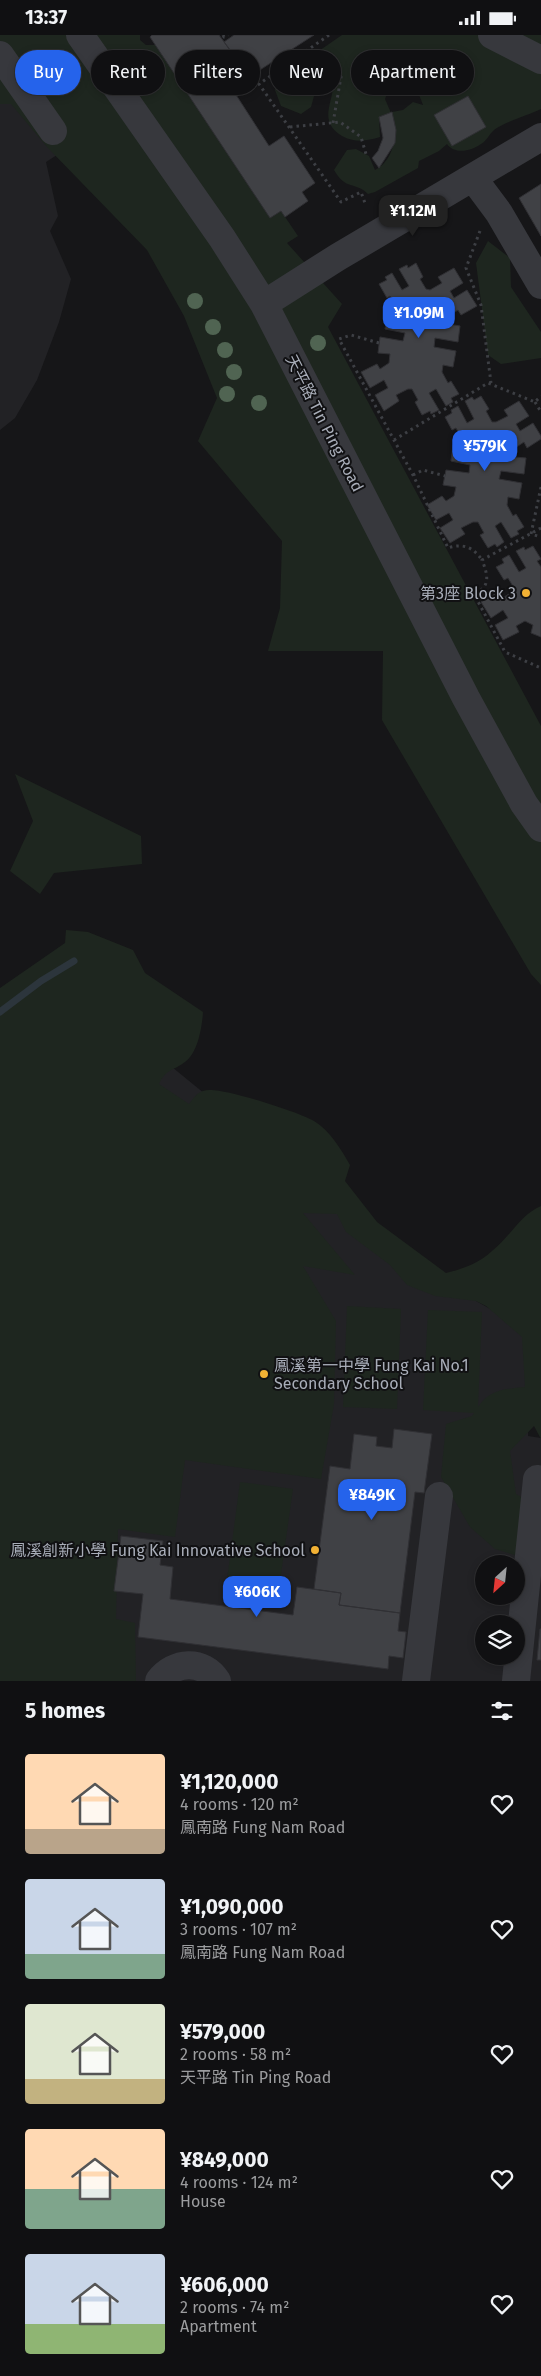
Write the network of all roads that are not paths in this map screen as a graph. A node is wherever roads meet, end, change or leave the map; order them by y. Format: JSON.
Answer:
{"nodes":[{"id":1,"x":80,"y":35,"type":"edge"},
{"id":2,"x":492,"y":35,"type":"edge"},
{"id":3,"x":0,"y":55,"type":"edge"},
{"id":4,"x":541,"y":60,"type":"edge"},
{"id":5,"x":53,"y":131,"type":"dead end"},
{"id":6,"x":541,"y":137,"type":"edge"},
{"id":7,"x":473,"y":177,"type":"junction"},
{"id":8,"x":541,"y":285,"type":"edge"},
{"id":9,"x":264,"y":304,"type":"junction"},
{"id":10,"x":532,"y":801,"type":"edge"},
{"id":11,"x":541,"y":828,"type":"edge"},
{"id":12,"x":537,"y":1479,"type":"dead end"},
{"id":13,"x":440,"y":1496,"type":"dead end"},
{"id":14,"x":160,"y":1681,"type":"edge"},
{"id":15,"x":217,"y":1681,"type":"edge"},
{"id":16,"x":416,"y":1681,"type":"edge"},
{"id":17,"x":516,"y":1681,"type":"edge"}],
"edges":[{"from":1,"to":9,"type":"street","name":"天平路 Tin Ping Road"},
{"from":2,"to":4,"type":"street"},
{"from":3,"to":5,"type":"street"},
{"from":6,"to":7,"type":"street"},
{"from":7,"to":8,"type":"street"},
{"from":7,"to":9,"type":"street"},
{"from":9,"to":10,"type":"street","name":"天平路 Tin Ping Road"},
{"from":10,"to":11,"type":"street","name":"天平路 Tin Ping Road"},
{"from":12,"to":17,"type":"street"},
{"from":13,"to":16,"type":"street"},
{"from":14,"to":15,"type":"street"}]}
